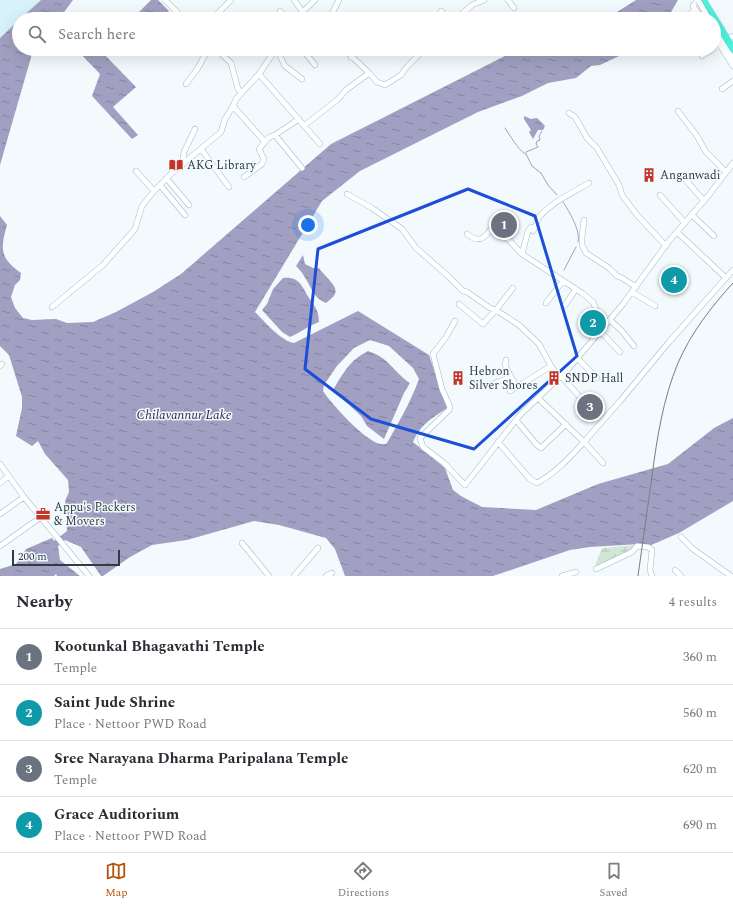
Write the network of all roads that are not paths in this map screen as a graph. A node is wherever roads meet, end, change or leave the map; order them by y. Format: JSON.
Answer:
{"nodes":[{"id":1,"x":165,"y":0,"type":"edge"},
{"id":2,"x":232,"y":0,"type":"edge"},
{"id":3,"x":294,"y":0,"type":"edge"},
{"id":4,"x":315,"y":0,"type":"edge"},
{"id":5,"x":339,"y":0,"type":"edge"},
{"id":6,"x":484,"y":0,"type":"edge"},
{"id":7,"x":508,"y":0,"type":"edge"},
{"id":8,"x":698,"y":0,"type":"edge"},
{"id":9,"x":704,"y":0,"type":"edge"},
{"id":10,"x":514,"y":8,"type":"dead end"},
{"id":11,"x":695,"y":9,"type":"junction"},
{"id":12,"x":302,"y":11,"type":"joint"},
{"id":13,"x":177,"y":12,"type":"edge"},
{"id":14,"x":219,"y":12,"type":"edge"},
{"id":15,"x":333,"y":12,"type":"edge"},
{"id":16,"x":463,"y":12,"type":"edge"},
{"id":17,"x":692,"y":12,"type":"edge"},
{"id":18,"x":697,"y":12,"type":"edge"},
{"id":19,"x":705,"y":12,"type":"edge"},
{"id":20,"x":711,"y":12,"type":"edge"},
{"id":21,"x":721,"y":29,"type":"edge"},
{"id":22,"x":721,"y":39,"type":"edge"},
{"id":23,"x":733,"y":49,"type":"edge"},
{"id":24,"x":721,"y":53,"type":"edge"},
{"id":25,"x":204,"y":56,"type":"edge"},
{"id":26,"x":224,"y":56,"type":"edge"},
{"id":27,"x":272,"y":56,"type":"edge"},
{"id":28,"x":278,"y":56,"type":"edge"},
{"id":29,"x":308,"y":56,"type":"edge"},
{"id":30,"x":417,"y":56,"type":"edge"},
{"id":31,"x":351,"y":57,"type":"edge"},
{"id":32,"x":733,"y":59,"type":"edge"},
{"id":33,"x":315,"y":65,"type":"dead end"},
{"id":34,"x":733,"y":66,"type":"edge"},
{"id":35,"x":369,"y":73,"type":"junction"},
{"id":36,"x":259,"y":74,"type":"junction"},
{"id":37,"x":302,"y":78,"type":"dead end"},
{"id":38,"x":733,"y":82,"type":"edge"},
{"id":39,"x":186,"y":84,"type":"dead end"},
{"id":40,"x":722,"y":89,"type":"dead end"},
{"id":41,"x":242,"y":93,"type":"junction"},
{"id":42,"x":234,"y":106,"type":"junction"},
{"id":43,"x":678,"y":111,"type":"dead end"},
{"id":44,"x":569,"y":113,"type":"dead end"},
{"id":45,"x":299,"y":118,"type":"junction"},
{"id":46,"x":305,"y":125,"type":"junction"},
{"id":47,"x":195,"y":129,"type":"dead end"},
{"id":48,"x":275,"y":135,"type":"junction"},
{"id":49,"x":265,"y":142,"type":"junction"},
{"id":50,"x":320,"y":144,"type":"dead end"},
{"id":51,"x":201,"y":149,"type":"junction"},
{"id":52,"x":733,"y":163,"type":"edge"},
{"id":53,"x":182,"y":165,"type":"junction"},
{"id":54,"x":302,"y":168,"type":"dead end"},
{"id":55,"x":136,"y":171,"type":"dead end"},
{"id":56,"x":726,"y":172,"type":"junction"},
{"id":57,"x":244,"y":177,"type":"dead end"},
{"id":58,"x":684,"y":178,"type":"dead end"},
{"id":59,"x":166,"y":179,"type":"junction"},
{"id":60,"x":589,"y":183,"type":"dead end"},
{"id":61,"x":160,"y":185,"type":"junction"},
{"id":62,"x":229,"y":187,"type":"dead end"},
{"id":63,"x":154,"y":191,"type":"junction"},
{"id":64,"x":347,"y":194,"type":"dead end"},
{"id":65,"x":660,"y":195,"type":"dead end"},
{"id":66,"x":704,"y":201,"type":"junction"},
{"id":67,"x":189,"y":205,"type":"dead end"},
{"id":68,"x":692,"y":214,"type":"junction"},
{"id":69,"x":185,"y":215,"type":"dead end"},
{"id":70,"x":584,"y":220,"type":"dead end"},
{"id":71,"x":513,"y":223,"type":"dead end"},
{"id":72,"x":685,"y":223,"type":"junction"},
{"id":73,"x":677,"y":232,"type":"junction"},
{"id":74,"x":467,"y":234,"type":"dead end"},
{"id":75,"x":504,"y":235,"type":"junction"},
{"id":76,"x":714,"y":236,"type":"dead end"},
{"id":77,"x":666,"y":246,"type":"junction"},
{"id":78,"x":522,"y":254,"type":"junction"},
{"id":79,"x":733,"y":270,"type":"edge"},
{"id":80,"x":726,"y":278,"type":"junction"},
{"id":81,"x":562,"y":281,"type":"junction"},
{"id":82,"x":513,"y":288,"type":"dead end"},
{"id":83,"x":576,"y":289,"type":"junction"},
{"id":84,"x":634,"y":289,"type":"junction"},
{"id":85,"x":546,"y":303,"type":"dead end"},
{"id":86,"x":459,"y":304,"type":"dead end"},
{"id":87,"x":565,"y":305,"type":"dead end"},
{"id":88,"x":655,"y":306,"type":"dead end"},
{"id":89,"x":52,"y":307,"type":"dead end"},
{"id":90,"x":496,"y":310,"type":"junction"},
{"id":91,"x":455,"y":320,"type":"dead end"},
{"id":92,"x":610,"y":320,"type":"junction"},
{"id":93,"x":605,"y":325,"type":"junction"},
{"id":94,"x":600,"y":331,"type":"junction"},
{"id":95,"x":634,"y":346,"type":"dead end"},
{"id":96,"x":620,"y":352,"type":"dead end"},
{"id":97,"x":577,"y":358,"type":"junction"},
{"id":98,"x":506,"y":360,"type":"dead end"},
{"id":99,"x":551,"y":366,"type":"junction"},
{"id":100,"x":512,"y":377,"type":"junction"},
{"id":101,"x":560,"y":377,"type":"junction"},
{"id":102,"x":597,"y":378,"type":"dead end"},
{"id":103,"x":490,"y":385,"type":"dead end"},
{"id":104,"x":517,"y":387,"type":"junction"},
{"id":105,"x":510,"y":391,"type":"dead end"},
{"id":106,"x":579,"y":396,"type":"dead end"},
{"id":107,"x":538,"y":398,"type":"junction"},
{"id":108,"x":516,"y":420,"type":"junction"},
{"id":109,"x":566,"y":424,"type":"junction"},
{"id":110,"x":498,"y":442,"type":"junction"},
{"id":111,"x":584,"y":442,"type":"junction"},
{"id":112,"x":603,"y":463,"type":"dead end"},
{"id":113,"x":0,"y":464,"type":"edge"},
{"id":114,"x":9,"y":476,"type":"junction"},
{"id":115,"x":0,"y":483,"type":"edge"},
{"id":116,"x":24,"y":497,"type":"junction"},
{"id":117,"x":0,"y":514,"type":"edge"},
{"id":118,"x":40,"y":517,"type":"junction"},
{"id":119,"x":681,"y":537,"type":"dead end"},
{"id":120,"x":242,"y":543,"type":"dead end"},
{"id":121,"x":0,"y":546,"type":"edge"},
{"id":122,"x":318,"y":548,"type":"dead end"},
{"id":123,"x":596,"y":570,"type":"dead end"},
{"id":124,"x":675,"y":570,"type":"dead end"},
{"id":125,"x":576,"y":572,"type":"dead end"},
{"id":126,"x":332,"y":573,"type":"dead end"},
{"id":127,"x":89,"y":576,"type":"edge"},
{"id":128,"x":269,"y":576,"type":"edge"},
{"id":129,"x":294,"y":576,"type":"edge"},
{"id":130,"x":326,"y":576,"type":"edge"},
{"id":131,"x":562,"y":576,"type":"edge"},
{"id":132,"x":652,"y":576,"type":"edge"},
{"id":133,"x":681,"y":576,"type":"edge"},
{"id":134,"x":731,"y":576,"type":"edge"}],
"edges":[{"from":1,"to":13,"type":"street"},
{"from":2,"to":14,"type":"street"},
{"from":3,"to":12,"type":"street"},
{"from":4,"to":12,"type":"street"},
{"from":5,"to":15,"type":"street"},
{"from":6,"to":16,"type":"street"},
{"from":7,"to":10,"type":"street"},
{"from":8,"to":11,"type":"street"},
{"from":8,"to":19,"type":"street","bridge":true},
{"from":9,"to":20,"type":"highway"},
{"from":11,"to":17,"type":"street"},
{"from":11,"to":18,"type":"street"},
{"from":21,"to":23,"type":"highway"},
{"from":22,"to":32,"type":"street"},
{"from":24,"to":34,"type":"street"},
{"from":25,"to":39,"type":"street"},
{"from":26,"to":41,"type":"street"},
{"from":27,"to":36,"type":"street"},
{"from":28,"to":37,"type":"street"},
{"from":29,"to":33,"type":"street"},
{"from":30,"to":35,"type":"street"},
{"from":31,"to":35,"type":"street"},
{"from":35,"to":46,"type":"street"},
{"from":36,"to":41,"type":"street"},
{"from":36,"to":45,"type":"street"},
{"from":38,"to":40,"type":"street"},
{"from":41,"to":42,"type":"street"},
{"from":42,"to":49,"type":"street"},
{"from":42,"to":51,"type":"street"},
{"from":43,"to":56,"type":"street"},
{"from":44,"to":77,"type":"street"},
{"from":45,"to":46,"type":"street"},
{"from":45,"to":48,"type":"street"},
{"from":46,"to":50,"type":"street"},
{"from":47,"to":53,"type":"street"},
{"from":48,"to":49,"type":"street"},
{"from":48,"to":54,"type":"street"},
{"from":49,"to":57,"type":"street"},
{"from":51,"to":53,"type":"street"},
{"from":51,"to":62,"type":"street"},
{"from":52,"to":56,"type":"street"},
{"from":53,"to":59,"type":"street"},
{"from":55,"to":63,"type":"street"},
{"from":56,"to":66,"type":"street"},
{"from":58,"to":66,"type":"street"},
{"from":59,"to":61,"type":"street"},
{"from":59,"to":67,"type":"street"},
{"from":60,"to":78,"type":"street"},
{"from":61,"to":63,"type":"street"},
{"from":61,"to":69,"type":"street"},
{"from":63,"to":89,"type":"street"},
{"from":64,"to":90,"type":"street"},
{"from":65,"to":72,"type":"street"},
{"from":66,"to":68,"type":"street"},
{"from":68,"to":72,"type":"street"},
{"from":68,"to":76,"type":"street"},
{"from":70,"to":84,"type":"street"},
{"from":71,"to":75,"type":"street"},
{"from":72,"to":73,"type":"street"},
{"from":73,"to":77,"type":"street"},
{"from":73,"to":80,"type":"street"},
{"from":74,"to":75,"type":"street"},
{"from":75,"to":78,"type":"street"},
{"from":77,"to":84,"type":"street"},
{"from":78,"to":81,"type":"street"},
{"from":79,"to":80,"type":"street"},
{"from":80,"to":111,"type":"street"},
{"from":81,"to":83,"type":"street"},
{"from":81,"to":85,"type":"street"},
{"from":82,"to":90,"type":"street"},
{"from":83,"to":87,"type":"street"},
{"from":83,"to":93,"type":"street"},
{"from":84,"to":88,"type":"street"},
{"from":84,"to":92,"type":"street"},
{"from":86,"to":90,"type":"street"},
{"from":90,"to":99,"type":"street"},
{"from":91,"to":110,"type":"street"},
{"from":92,"to":93,"type":"street"},
{"from":92,"to":95,"type":"street"},
{"from":93,"to":94,"type":"street"},
{"from":94,"to":96,"type":"street"},
{"from":94,"to":97,"type":"street"},
{"from":97,"to":101,"type":"street"},
{"from":97,"to":102,"type":"street"},
{"from":98,"to":100,"type":"street"},
{"from":99,"to":101,"type":"street"},
{"from":99,"to":104,"type":"street"},
{"from":100,"to":103,"type":"street"},
{"from":100,"to":104,"type":"street"},
{"from":101,"to":106,"type":"street"},
{"from":101,"to":107,"type":"street"},
{"from":104,"to":105,"type":"street"},
{"from":107,"to":108,"type":"street"},
{"from":107,"to":109,"type":"street"},
{"from":108,"to":109,"type":"street"},
{"from":108,"to":110,"type":"street"},
{"from":109,"to":111,"type":"street"},
{"from":110,"to":111,"type":"street"},
{"from":111,"to":112,"type":"street"},
{"from":113,"to":114,"type":"street"},
{"from":114,"to":115,"type":"street"},
{"from":114,"to":116,"type":"street"},
{"from":116,"to":117,"type":"street"},
{"from":116,"to":118,"type":"street"},
{"from":118,"to":121,"type":"street"},
{"from":118,"to":127,"type":"street"},
{"from":119,"to":134,"type":"street"},
{"from":120,"to":128,"type":"street"},
{"from":122,"to":129,"type":"street"},
{"from":123,"to":132,"type":"street"},
{"from":124,"to":133,"type":"street"},
{"from":125,"to":131,"type":"street"},
{"from":126,"to":130,"type":"street"}]}
